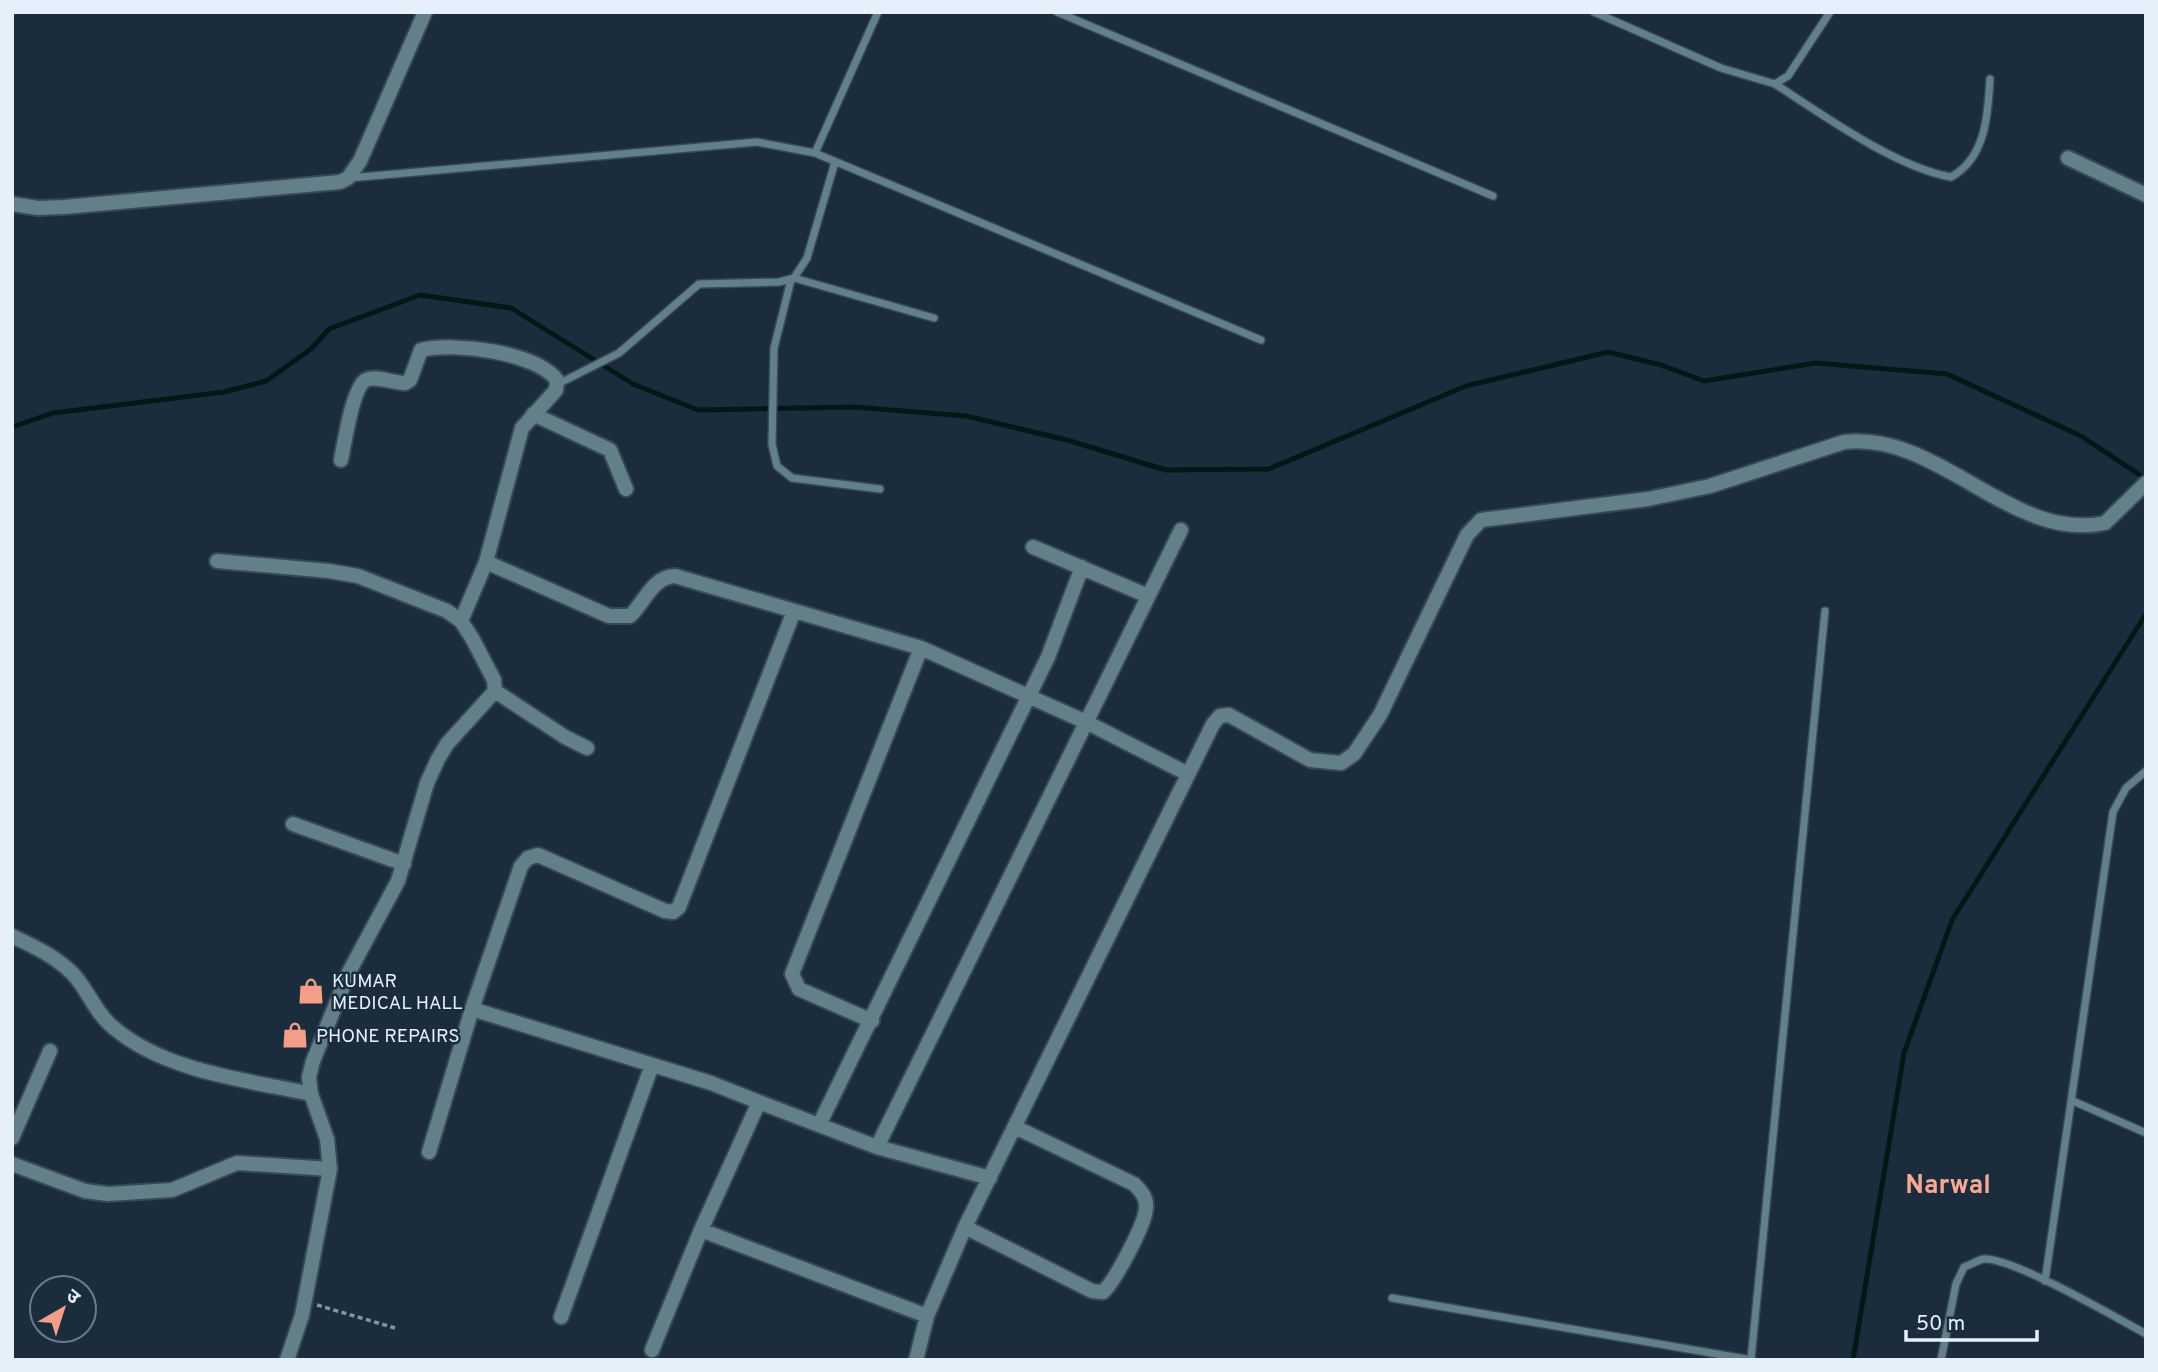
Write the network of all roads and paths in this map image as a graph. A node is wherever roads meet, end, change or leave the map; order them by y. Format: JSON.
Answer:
{"nodes":[{"id":1,"x":425,"y":12,"type":"edge"},
{"id":2,"x":878,"y":12,"type":"edge"},
{"id":3,"x":1057,"y":12,"type":"edge"},
{"id":4,"x":1594,"y":12,"type":"edge"},
{"id":5,"x":1830,"y":12,"type":"edge"},
{"id":6,"x":1990,"y":79,"type":"dead end"},
{"id":7,"x":1775,"y":84,"type":"junction"},
{"id":8,"x":815,"y":153,"type":"junction"},
{"id":9,"x":2068,"y":158,"type":"dead end"},
{"id":10,"x":835,"y":162,"type":"junction"},
{"id":11,"x":348,"y":178,"type":"junction"},
{"id":12,"x":2146,"y":195,"type":"edge"},
{"id":13,"x":1493,"y":196,"type":"dead end"},
{"id":14,"x":12,"y":204,"type":"edge"},
{"id":15,"x":792,"y":279,"type":"junction"},
{"id":16,"x":933,"y":318,"type":"dead end"},
{"id":17,"x":1262,"y":340,"type":"dead end"},
{"id":18,"x":558,"y":384,"type":"junction"},
{"id":19,"x":533,"y":414,"type":"junction"},
{"id":20,"x":341,"y":460,"type":"dead end"},
{"id":21,"x":2144,"y":485,"type":"edge"},
{"id":22,"x":626,"y":489,"type":"dead end"},
{"id":23,"x":880,"y":489,"type":"dead end"},
{"id":24,"x":1181,"y":530,"type":"dead end"},
{"id":25,"x":1033,"y":547,"type":"dead end"},
{"id":26,"x":217,"y":561,"type":"dead end"},
{"id":27,"x":486,"y":562,"type":"junction"},
{"id":28,"x":1082,"y":567,"type":"junction"},
{"id":29,"x":1148,"y":597,"type":"junction"},
{"id":30,"x":794,"y":611,"type":"junction"},
{"id":31,"x":1825,"y":611,"type":"dead end"},
{"id":32,"x":461,"y":621,"type":"junction"},
{"id":33,"x":921,"y":648,"type":"junction"},
{"id":34,"x":495,"y":691,"type":"junction"},
{"id":35,"x":1029,"y":696,"type":"junction"},
{"id":36,"x":1086,"y":722,"type":"junction"},
{"id":37,"x":587,"y":748,"type":"dead end"},
{"id":38,"x":2146,"y":771,"type":"edge"},
{"id":39,"x":1188,"y":774,"type":"junction"},
{"id":40,"x":293,"y":824,"type":"dead end"},
{"id":41,"x":404,"y":864,"type":"junction"},
{"id":42,"x":12,"y":936,"type":"edge"},
{"id":43,"x":472,"y":1009,"type":"junction"},
{"id":44,"x":872,"y":1021,"type":"junction"},
{"id":45,"x":50,"y":1051,"type":"dead end"},
{"id":46,"x":652,"y":1065,"type":"junction"},
{"id":47,"x":312,"y":1094,"type":"junction"},
{"id":48,"x":2073,"y":1101,"type":"junction"},
{"id":49,"x":759,"y":1102,"type":"junction"},
{"id":50,"x":819,"y":1125,"type":"junction"},
{"id":51,"x":1015,"y":1127,"type":"junction"},
{"id":52,"x":2146,"y":1133,"type":"edge"},
{"id":53,"x":12,"y":1138,"type":"edge"},
{"id":54,"x":877,"y":1147,"type":"junction"},
{"id":55,"x":429,"y":1152,"type":"dead end"},
{"id":56,"x":12,"y":1164,"type":"edge"},
{"id":57,"x":330,"y":1169,"type":"junction"},
{"id":58,"x":990,"y":1178,"type":"junction"},
{"id":59,"x":965,"y":1227,"type":"junction"},
{"id":60,"x":701,"y":1230,"type":"junction"},
{"id":61,"x":2045,"y":1280,"type":"junction"},
{"id":62,"x":1392,"y":1298,"type":"dead end"},
{"id":63,"x":305,"y":1302,"type":"junction"},
{"id":64,"x":927,"y":1316,"type":"junction"},
{"id":65,"x":561,"y":1317,"type":"dead end"},
{"id":66,"x":395,"y":1328,"type":"dead end"},
{"id":67,"x":2146,"y":1334,"type":"edge"},
{"id":68,"x":652,"y":1350,"type":"dead end"},
{"id":69,"x":287,"y":1360,"type":"edge"},
{"id":70,"x":916,"y":1360,"type":"edge"},
{"id":71,"x":1752,"y":1360,"type":"edge"},
{"id":72,"x":1941,"y":1360,"type":"edge"}],
"edges":[{"from":1,"to":11,"type":"street"},
{"from":2,"to":8,"type":"lane"},
{"from":3,"to":13,"type":"lane"},
{"from":4,"to":7,"type":"lane"},
{"from":5,"to":7,"type":"lane"},
{"from":6,"to":7,"type":"lane"},
{"from":8,"to":10,"type":"lane"},
{"from":8,"to":11,"type":"lane"},
{"from":9,"to":12,"type":"street"},
{"from":10,"to":15,"type":"lane"},
{"from":10,"to":17,"type":"lane"},
{"from":11,"to":14,"type":"street"},
{"from":15,"to":16,"type":"lane"},
{"from":15,"to":18,"type":"lane"},
{"from":15,"to":23,"type":"lane"},
{"from":18,"to":19,"type":"street"},
{"from":18,"to":20,"type":"street"},
{"from":19,"to":22,"type":"street"},
{"from":19,"to":27,"type":"street"},
{"from":21,"to":39,"type":"street"},
{"from":24,"to":29,"type":"street"},
{"from":25,"to":28,"type":"street"},
{"from":26,"to":32,"type":"street"},
{"from":27,"to":30,"type":"street"},
{"from":27,"to":32,"type":"street"},
{"from":28,"to":29,"type":"street"},
{"from":28,"to":35,"type":"street"},
{"from":29,"to":36,"type":"street"},
{"from":30,"to":33,"type":"street"},
{"from":30,"to":43,"type":"street"},
{"from":31,"to":71,"type":"lane"},
{"from":32,"to":34,"type":"street"},
{"from":33,"to":35,"type":"street"},
{"from":33,"to":44,"type":"street"},
{"from":34,"to":37,"type":"street"},
{"from":34,"to":41,"type":"street"},
{"from":35,"to":36,"type":"street"},
{"from":35,"to":44,"type":"street"},
{"from":36,"to":39,"type":"street"},
{"from":36,"to":54,"type":"street"},
{"from":38,"to":48,"type":"lane"},
{"from":39,"to":51,"type":"street"},
{"from":40,"to":41,"type":"street"},
{"from":41,"to":47,"type":"street"},
{"from":42,"to":47,"type":"street"},
{"from":43,"to":46,"type":"street"},
{"from":43,"to":55,"type":"street"},
{"from":44,"to":50,"type":"street"},
{"from":45,"to":53,"type":"street"},
{"from":46,"to":49,"type":"street"},
{"from":46,"to":65,"type":"street"},
{"from":47,"to":57,"type":"street"},
{"from":48,"to":52,"type":"lane"},
{"from":48,"to":61,"type":"lane"},
{"from":49,"to":50,"type":"street"},
{"from":49,"to":60,"type":"street"},
{"from":50,"to":54,"type":"street"},
{"from":51,"to":58,"type":"street"},
{"from":51,"to":59,"type":"street"},
{"from":54,"to":58,"type":"street"},
{"from":56,"to":57,"type":"street"},
{"from":57,"to":63,"type":"street"},
{"from":58,"to":59,"type":"street"},
{"from":59,"to":64,"type":"street"},
{"from":60,"to":64,"type":"street"},
{"from":60,"to":68,"type":"street"},
{"from":61,"to":67,"type":"lane"},
{"from":61,"to":72,"type":"lane"},
{"from":62,"to":71,"type":"lane"},
{"from":63,"to":66,"type":"path"},
{"from":63,"to":69,"type":"street"},
{"from":64,"to":70,"type":"street"}]}
